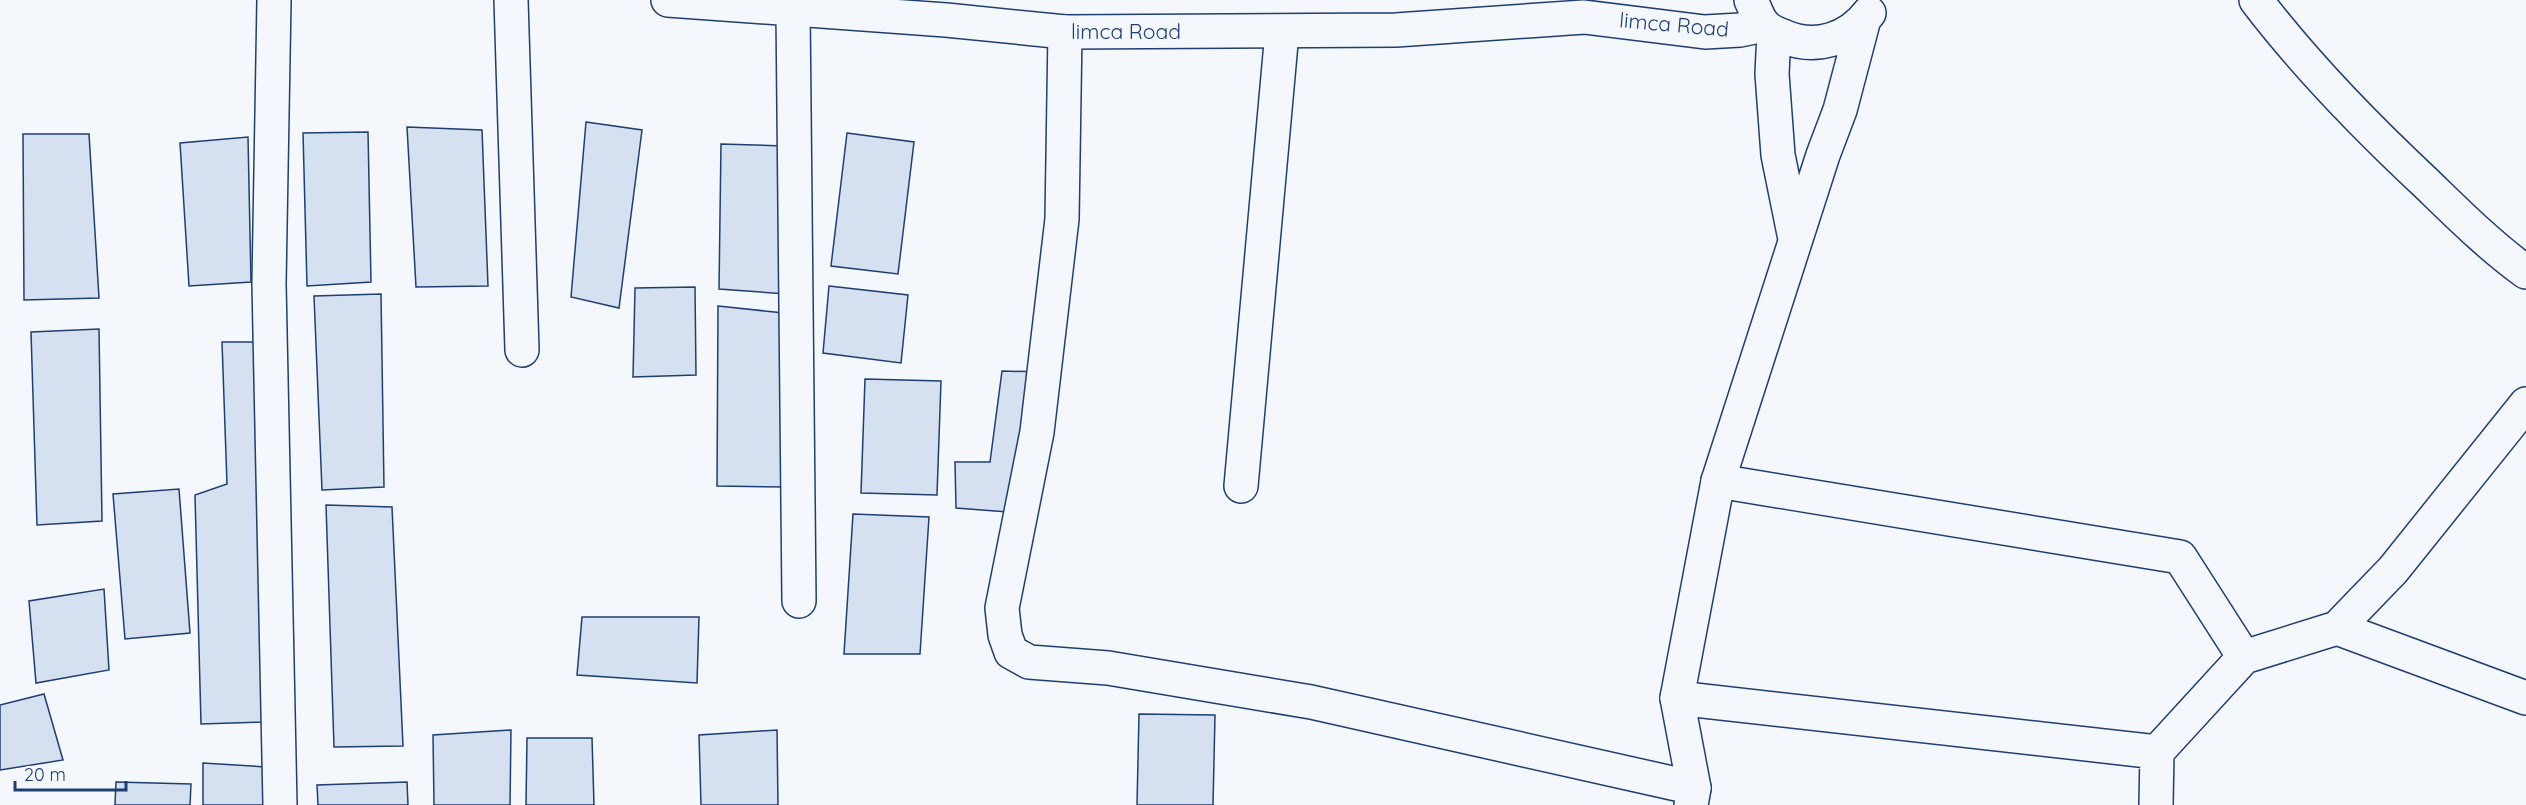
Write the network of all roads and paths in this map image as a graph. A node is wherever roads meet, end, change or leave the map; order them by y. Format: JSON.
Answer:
{"nodes":[{"id":1,"x":274,"y":0,"type":"edge"},
{"id":2,"x":511,"y":0,"type":"edge"},
{"id":3,"x":668,"y":0,"type":"edge"},
{"id":4,"x":1621,"y":0,"type":"edge"},
{"id":5,"x":2256,"y":0,"type":"edge"},
{"id":6,"x":1873,"y":7,"type":"edge"},
{"id":7,"x":792,"y":10,"type":"junction"},
{"id":8,"x":945,"y":10,"type":"edge"},
{"id":9,"x":1584,"y":17,"type":"junction"},
{"id":10,"x":1763,"y":19,"type":"edge"},
{"id":11,"x":1065,"y":32,"type":"junction"},
{"id":12,"x":1282,"y":32,"type":"junction"},
{"id":13,"x":1796,"y":242,"type":"junction"},
{"id":14,"x":2526,"y":273,"type":"edge"},
{"id":15,"x":522,"y":350,"type":"dead end"},
{"id":16,"x":2526,"y":404,"type":"edge"},
{"id":17,"x":1718,"y":481,"type":"junction"},
{"id":18,"x":1241,"y":486,"type":"dead end"},
{"id":19,"x":799,"y":601,"type":"dead end"},
{"id":20,"x":2337,"y":628,"type":"junction"},
{"id":21,"x":2244,"y":657,"type":"junction"},
{"id":22,"x":1677,"y":698,"type":"junction"},
{"id":23,"x":2526,"y":698,"type":"edge"},
{"id":24,"x":2157,"y":752,"type":"junction"},
{"id":25,"x":1693,"y":797,"type":"edge"},
{"id":26,"x":280,"y":805,"type":"edge"},
{"id":27,"x":2156,"y":805,"type":"edge"}],
"edges":[{"from":1,"to":26,"type":"street"},
{"from":2,"to":15,"type":"street"},
{"from":3,"to":7,"type":"street","name":"limca Road"},
{"from":4,"to":9,"type":"street","name":"limca Road"},
{"from":5,"to":14,"type":"street"},
{"from":6,"to":10,"type":"street"},
{"from":6,"to":13,"type":"street"},
{"from":7,"to":8,"type":"street","name":"limca Road"},
{"from":7,"to":19,"type":"street"},
{"from":8,"to":11,"type":"street","name":"limca Road"},
{"from":9,"to":10,"type":"street","name":"limca Road"},
{"from":9,"to":12,"type":"street","name":"limca Road"},
{"from":10,"to":13,"type":"street"},
{"from":11,"to":12,"type":"street","name":"limca Road"},
{"from":11,"to":25,"type":"street"},
{"from":12,"to":18,"type":"street"},
{"from":13,"to":17,"type":"street"},
{"from":16,"to":20,"type":"street"},
{"from":17,"to":21,"type":"street"},
{"from":17,"to":22,"type":"street"},
{"from":20,"to":21,"type":"street"},
{"from":20,"to":23,"type":"street"},
{"from":21,"to":24,"type":"street"},
{"from":22,"to":24,"type":"street"},
{"from":22,"to":25,"type":"street"},
{"from":24,"to":27,"type":"street"}]}
